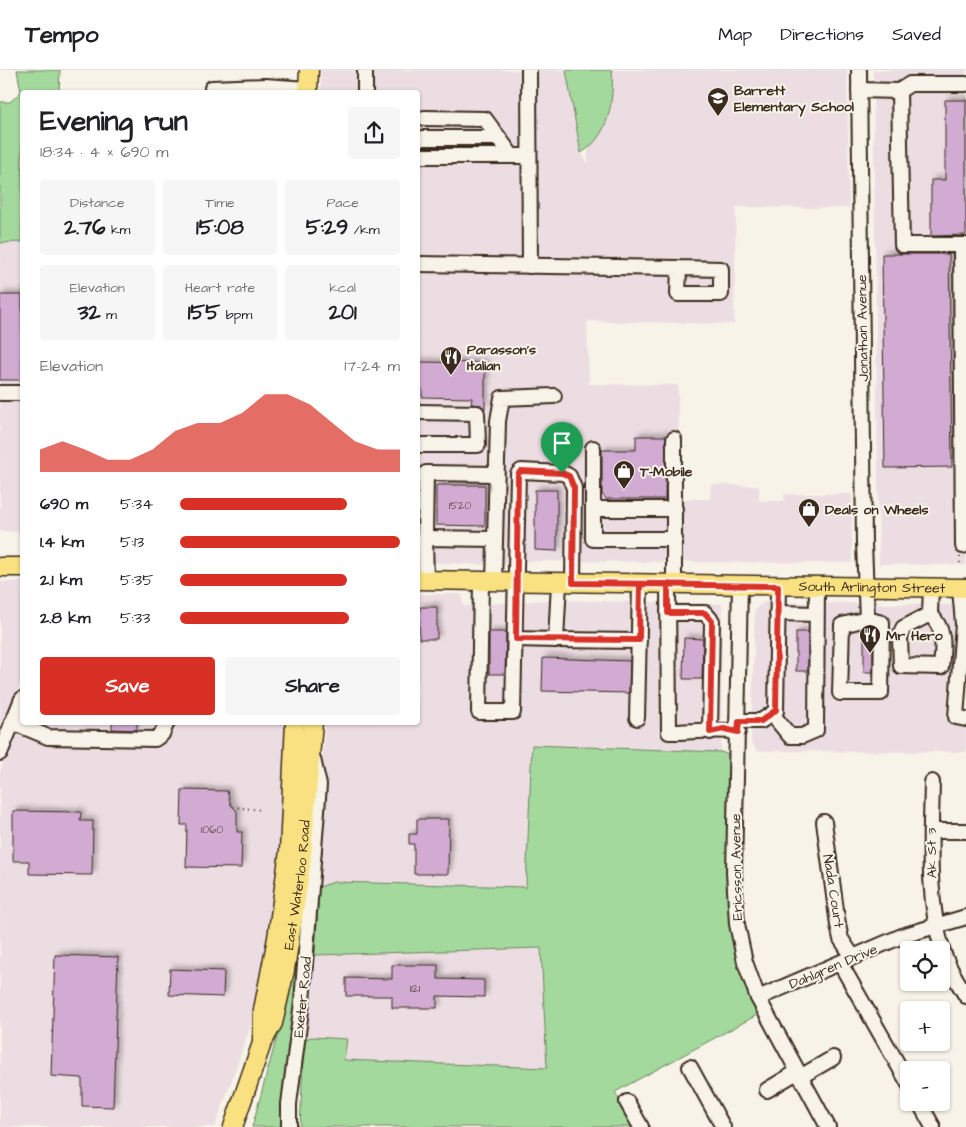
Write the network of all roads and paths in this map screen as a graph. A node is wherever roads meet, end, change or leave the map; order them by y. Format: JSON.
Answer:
{"nodes":[{"id":1,"x":309,"y":70,"type":"edge"},
{"id":2,"x":365,"y":70,"type":"edge"},
{"id":3,"x":529,"y":70,"type":"edge"},
{"id":4,"x":859,"y":70,"type":"edge"},
{"id":5,"x":966,"y":84,"type":"edge"},
{"id":6,"x":212,"y":88,"type":"dead end"},
{"id":7,"x":299,"y":90,"type":"edge"},
{"id":8,"x":308,"y":90,"type":"edge"},
{"id":9,"x":365,"y":90,"type":"edge"},
{"id":10,"x":859,"y":90,"type":"junction"},
{"id":11,"x":899,"y":91,"type":"junction"},
{"id":12,"x":492,"y":128,"type":"junction"},
{"id":13,"x":420,"y":156,"type":"edge"},
{"id":14,"x":512,"y":156,"type":"junction"},
{"id":15,"x":529,"y":156,"type":"junction"},
{"id":16,"x":963,"y":245,"type":"edge"},
{"id":17,"x":420,"y":264,"type":"edge"},
{"id":18,"x":530,"y":266,"type":"junction"},
{"id":19,"x":679,"y":268,"type":"dead end"},
{"id":20,"x":0,"y":393,"type":"edge"},
{"id":21,"x":20,"y":393,"type":"edge"},
{"id":22,"x":554,"y":396,"type":"dead end"},
{"id":23,"x":420,"y":412,"type":"edge"},
{"id":24,"x":674,"y":439,"type":"dead end"},
{"id":25,"x":420,"y":445,"type":"edge"},
{"id":26,"x":593,"y":448,"type":"dead end"},
{"id":27,"x":496,"y":474,"type":"junction"},
{"id":28,"x":593,"y":509,"type":"junction"},
{"id":29,"x":674,"y":509,"type":"junction"},
{"id":30,"x":425,"y":538,"type":"junction"},
{"id":31,"x":495,"y":538,"type":"junction"},
{"id":32,"x":675,"y":540,"type":"junction"},
{"id":33,"x":963,"y":546,"type":"dead end"},
{"id":34,"x":0,"y":567,"type":"edge"},
{"id":35,"x":20,"y":567,"type":"edge"},
{"id":36,"x":422,"y":580,"type":"edge"},
{"id":37,"x":487,"y":582,"type":"junction"},
{"id":38,"x":517,"y":583,"type":"junction"},
{"id":39,"x":566,"y":583,"type":"junction"},
{"id":40,"x":640,"y":584,"type":"junction"},
{"id":41,"x":671,"y":584,"type":"junction"},
{"id":42,"x":740,"y":585,"type":"junction"},
{"id":43,"x":778,"y":586,"type":"junction"},
{"id":44,"x":817,"y":586,"type":"junction"},
{"id":45,"x":866,"y":587,"type":"junction"},
{"id":46,"x":931,"y":587,"type":"junction"},
{"id":47,"x":963,"y":588,"type":"edge"},
{"id":48,"x":668,"y":613,"type":"junction"},
{"id":49,"x":777,"y":613,"type":"junction"},
{"id":50,"x":816,"y":614,"type":"junction"},
{"id":51,"x":930,"y":614,"type":"dead end"},
{"id":52,"x":867,"y":620,"type":"junction"},
{"id":53,"x":516,"y":639,"type":"junction"},
{"id":54,"x":556,"y":640,"type":"junction"},
{"id":55,"x":639,"y":640,"type":"junction"},
{"id":56,"x":963,"y":655,"type":"edge"},
{"id":57,"x":20,"y":704,"type":"edge"},
{"id":58,"x":772,"y":714,"type":"junction"},
{"id":59,"x":637,"y":718,"type":"dead end"},
{"id":60,"x":966,"y":719,"type":"edge"},
{"id":61,"x":12,"y":722,"type":"junction"},
{"id":62,"x":166,"y":725,"type":"edge"},
{"id":63,"x":295,"y":725,"type":"edge"},
{"id":64,"x":312,"y":725,"type":"edge"},
{"id":65,"x":738,"y":726,"type":"junction"},
{"id":66,"x":710,"y":732,"type":"junction"},
{"id":67,"x":311,"y":749,"type":"junction"},
{"id":68,"x":0,"y":753,"type":"edge"},
{"id":69,"x":932,"y":782,"type":"dead end"},
{"id":70,"x":233,"y":807,"type":"dead end"},
{"id":71,"x":262,"y":810,"type":"dead end"},
{"id":72,"x":824,"y":822,"type":"dead end"},
{"id":73,"x":931,"y":831,"type":"junction"},
{"id":74,"x":966,"y":831,"type":"edge"},
{"id":75,"x":966,"y":917,"type":"edge"},
{"id":76,"x":937,"y":924,"type":"junction"},
{"id":77,"x":846,"y":960,"type":"junction"},
{"id":78,"x":966,"y":996,"type":"edge"},
{"id":79,"x":758,"y":998,"type":"junction"},
{"id":80,"x":262,"y":1043,"type":"junction"},
{"id":81,"x":833,"y":1058,"type":"dead end"},
{"id":82,"x":900,"y":1066,"type":"edge"},
{"id":83,"x":690,"y":1067,"type":"dead end"},
{"id":84,"x":799,"y":1074,"type":"junction"},
{"id":85,"x":767,"y":1090,"type":"dead end"},
{"id":86,"x":627,"y":1102,"type":"dead end"},
{"id":87,"x":924,"y":1111,"type":"edge"},
{"id":88,"x":233,"y":1127,"type":"edge"},
{"id":89,"x":289,"y":1127,"type":"edge"},
{"id":90,"x":641,"y":1127,"type":"edge"},
{"id":91,"x":724,"y":1127,"type":"edge"},
{"id":92,"x":828,"y":1127,"type":"edge"},
{"id":93,"x":933,"y":1127,"type":"edge"}],
"edges":[{"from":1,"to":8,"type":"main road"},
{"from":2,"to":9,"type":"street"},
{"from":3,"to":15,"type":"street"},
{"from":4,"to":10,"type":"street","name":"Jonathan Avenue"},
{"from":5,"to":11,"type":"street"},
{"from":6,"to":7,"type":"street"},
{"from":10,"to":11,"type":"street"},
{"from":10,"to":45,"type":"street","name":"Jonathan Avenue"},
{"from":11,"to":16,"type":"street"},
{"from":12,"to":12,"type":"street"},
{"from":12,"to":14,"type":"street"},
{"from":13,"to":14,"type":"street"},
{"from":14,"to":15,"type":"street"},
{"from":15,"to":18,"type":"street"},
{"from":16,"to":33,"type":"street"},
{"from":17,"to":18,"type":"street"},
{"from":18,"to":19,"type":"street"},
{"from":20,"to":21,"type":"street"},
{"from":22,"to":27,"type":"street"},
{"from":23,"to":25,"type":"street"},
{"from":24,"to":29,"type":"street"},
{"from":26,"to":28,"type":"street"},
{"from":27,"to":30,"type":"street"},
{"from":27,"to":31,"type":"street"},
{"from":28,"to":29,"type":"street"},
{"from":28,"to":32,"type":"street"},
{"from":29,"to":32,"type":"street"},
{"from":30,"to":31,"type":"street"},
{"from":30,"to":36,"type":"street"},
{"from":31,"to":37,"type":"street"},
{"from":32,"to":41,"type":"street"},
{"from":34,"to":35,"type":"main road"},
{"from":36,"to":37,"type":"main road","name":"South Arlington Street"},
{"from":37,"to":38,"type":"main road","name":"South Arlington Street"},
{"from":37,"to":53,"type":"street"},
{"from":38,"to":39,"type":"main road","name":"South Arlington Street"},
{"from":38,"to":39,"type":"street"},
{"from":38,"to":53,"type":"street"},
{"from":39,"to":40,"type":"main road","name":"South Arlington Street"},
{"from":39,"to":54,"type":"street"},
{"from":40,"to":41,"type":"main road","name":"South Arlington Street"},
{"from":40,"to":55,"type":"street"},
{"from":41,"to":42,"type":"main road","name":"South Arlington Street"},
{"from":41,"to":48,"type":"street"},
{"from":42,"to":43,"type":"main road","name":"South Arlington Street"},
{"from":42,"to":65,"type":"street","name":"Ericsson Avenue"},
{"from":43,"to":44,"type":"main road","name":"South Arlington Street"},
{"from":43,"to":49,"type":"street"},
{"from":44,"to":45,"type":"main road","name":"South Arlington Street"},
{"from":44,"to":50,"type":"street"},
{"from":45,"to":46,"type":"main road","name":"South Arlington Street"},
{"from":45,"to":52,"type":"street","name":"Jonathan Avenue"},
{"from":46,"to":47,"type":"main road","name":"South Arlington Street"},
{"from":46,"to":51,"type":"street"},
{"from":47,"to":56,"type":"street"},
{"from":48,"to":66,"type":"street"},
{"from":48,"to":66,"type":"street"},
{"from":49,"to":50,"type":"street"},
{"from":49,"to":58,"type":"street"},
{"from":50,"to":58,"type":"street"},
{"from":52,"to":52,"type":"street"},
{"from":53,"to":54,"type":"street"},
{"from":54,"to":55,"type":"street"},
{"from":55,"to":59,"type":"street"},
{"from":56,"to":60,"type":"street"},
{"from":57,"to":61,"type":"street"},
{"from":58,"to":65,"type":"street"},
{"from":61,"to":62,"type":"street"},
{"from":61,"to":68,"type":"street"},
{"from":63,"to":80,"type":"main road","name":"East Waterloo Road"},
{"from":64,"to":67,"type":"main road","name":"East Waterloo Road"},
{"from":65,"to":66,"type":"street"},
{"from":65,"to":79,"type":"street","name":"Ericsson Avenue"},
{"from":67,"to":80,"type":"main road","name":"East Waterloo Road"},
{"from":67,"to":89,"type":"street","name":"Exeter Road"},
{"from":69,"to":73,"type":"street","name":"Ak St 3"},
{"from":70,"to":71,"type":"path"},
{"from":72,"to":77,"type":"street","name":"Nada Court"},
{"from":73,"to":74,"type":"street"},
{"from":73,"to":76,"type":"street","name":"Ak St 3"},
{"from":75,"to":76,"type":"street","name":"Dahlgren Drive"},
{"from":76,"to":77,"type":"street","name":"Dahlgren Drive"},
{"from":76,"to":78,"type":"street","name":"Ak St 3"},
{"from":77,"to":79,"type":"street","name":"Dahlgren Drive"},
{"from":77,"to":82,"type":"street","name":"Nada Court"},
{"from":79,"to":84,"type":"street","name":"Ericsson Avenue"},
{"from":80,"to":88,"type":"main road","name":"East Waterloo Road"},
{"from":81,"to":84,"type":"street"},
{"from":83,"to":91,"type":"street"},
{"from":84,"to":85,"type":"street"},
{"from":84,"to":92,"type":"street","name":"Ericsson Avenue"},
{"from":86,"to":90,"type":"street"},
{"from":87,"to":93,"type":"street"}]}
